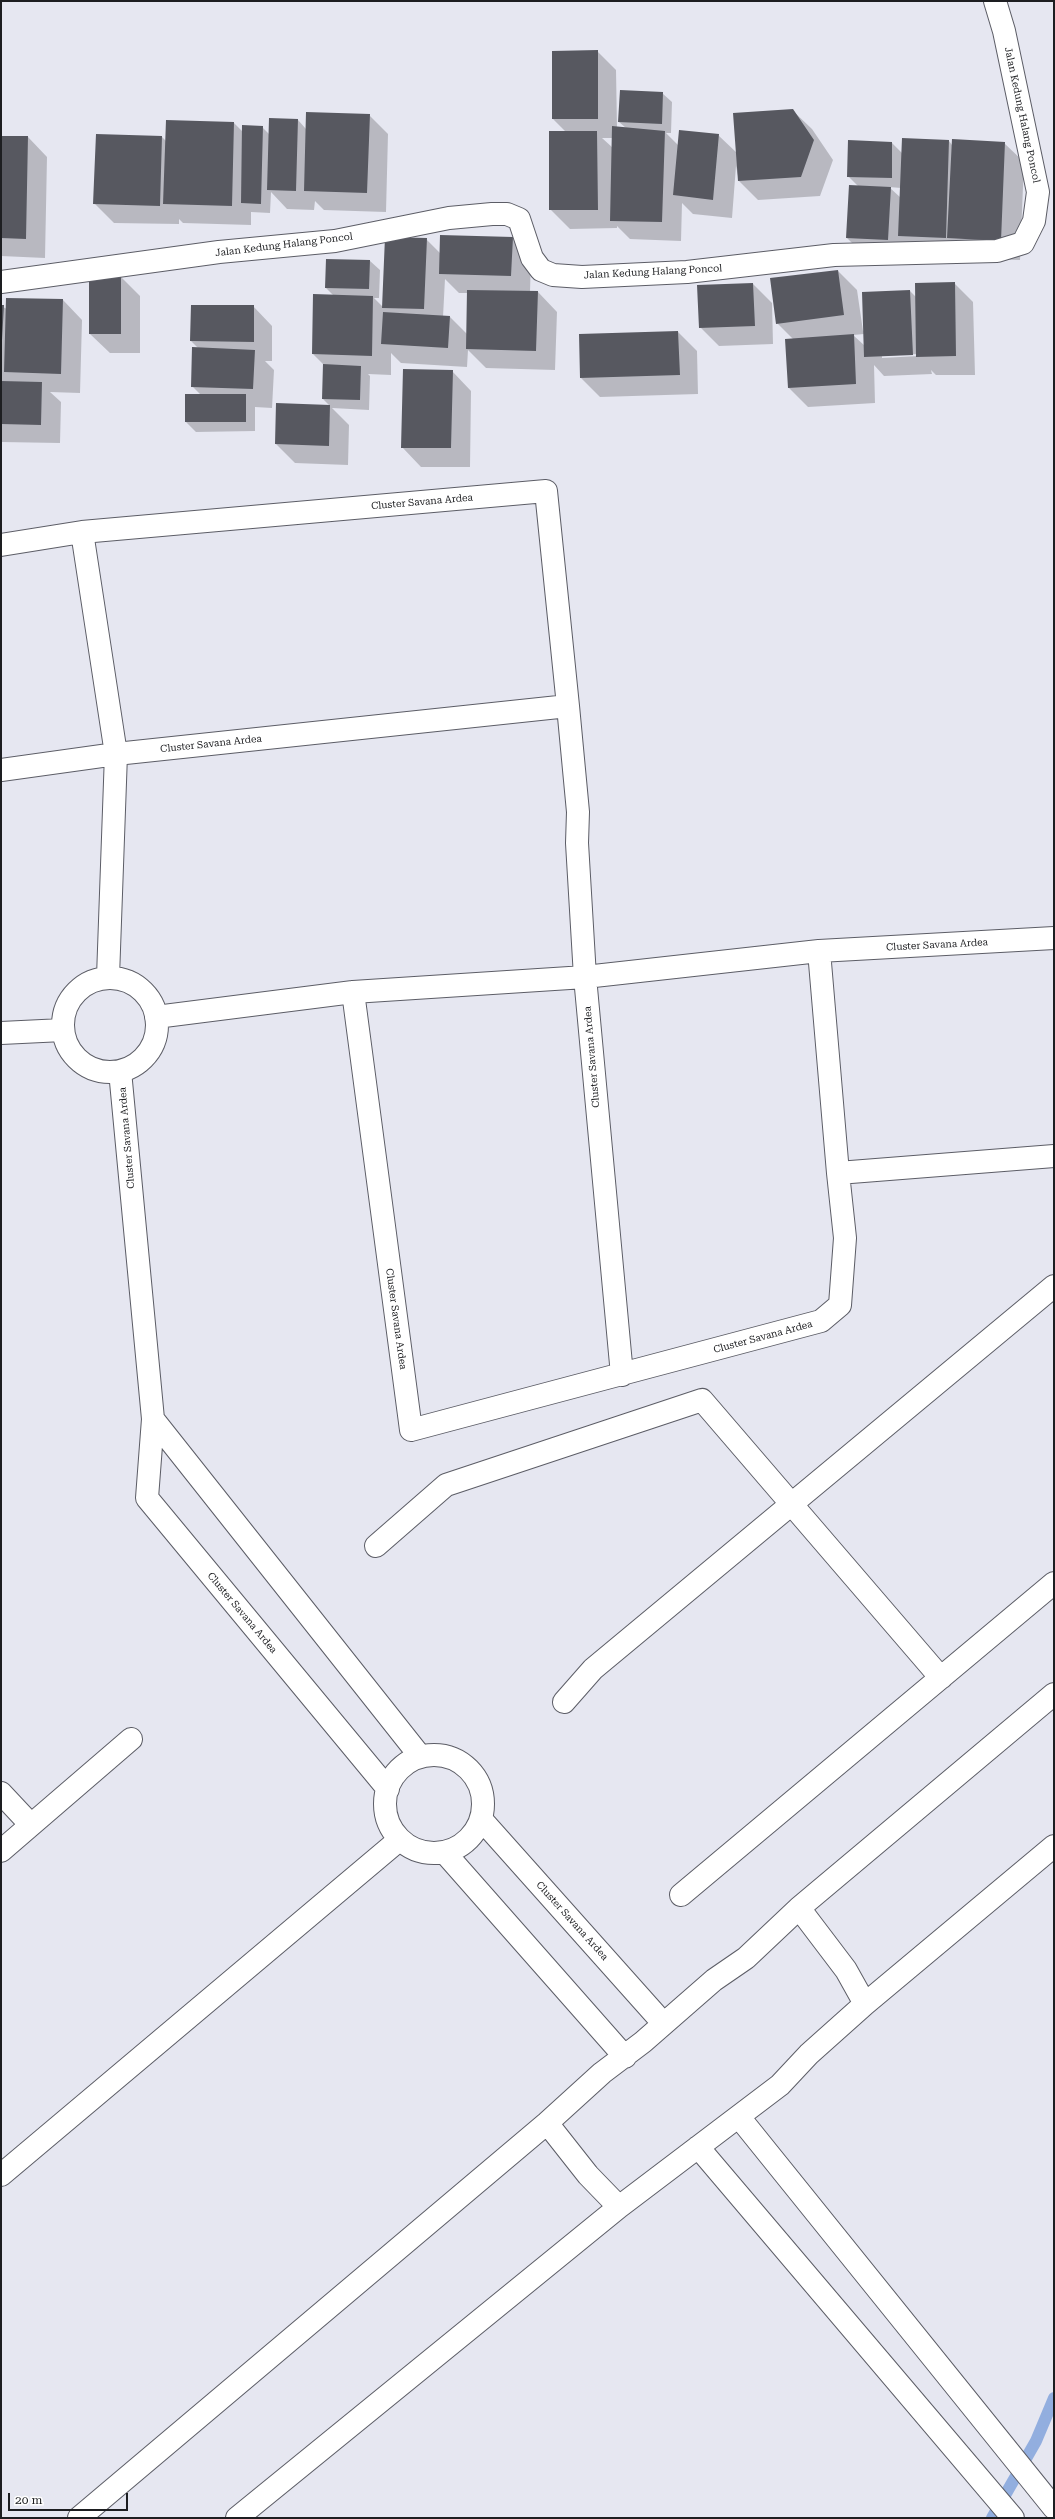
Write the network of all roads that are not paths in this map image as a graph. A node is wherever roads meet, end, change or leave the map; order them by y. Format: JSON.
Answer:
{"nodes":[{"id":1,"x":995,"y":1,"type":"edge"},
{"id":2,"x":1,"y":282,"type":"edge"},
{"id":3,"x":82,"y":532,"type":"junction"},
{"id":4,"x":1,"y":545,"type":"edge"},
{"id":5,"x":568,"y":706,"type":"junction"},
{"id":6,"x":116,"y":754,"type":"junction"},
{"id":7,"x":1,"y":770,"type":"edge"},
{"id":8,"x":1054,"y":938,"type":"edge"},
{"id":9,"x":819,"y":952,"type":"junction"},
{"id":10,"x":108,"y":977,"type":"junction"},
{"id":11,"x":585,"y":977,"type":"junction"},
{"id":12,"x":353,"y":992,"type":"junction"},
{"id":13,"x":156,"y":1017,"type":"junction"},
{"id":14,"x":63,"y":1030,"type":"junction"},
{"id":15,"x":1,"y":1033,"type":"edge"},
{"id":16,"x":120,"y":1071,"type":"junction"},
{"id":17,"x":1054,"y":1156,"type":"edge"},
{"id":18,"x":838,"y":1173,"type":"junction"},
{"id":19,"x":1054,"y":1286,"type":"edge"},
{"id":20,"x":622,"y":1375,"type":"junction"},
{"id":21,"x":153,"y":1419,"type":"junction"},
{"id":22,"x":792,"y":1504,"type":"junction"},
{"id":23,"x":376,"y":1546,"type":"dead end"},
{"id":24,"x":1054,"y":1583,"type":"edge"},
{"id":25,"x":941,"y":1678,"type":"junction"},
{"id":26,"x":1054,"y":1694,"type":"edge"},
{"id":27,"x":564,"y":1702,"type":"dead end"},
{"id":28,"x":131,"y":1739,"type":"dead end"},
{"id":29,"x":420,"y":1756,"type":"junction"},
{"id":30,"x":388,"y":1789,"type":"junction"},
{"id":31,"x":1,"y":1793,"type":"edge"},
{"id":32,"x":481,"y":1819,"type":"junction"},
{"id":33,"x":31,"y":1825,"type":"junction"},
{"id":34,"x":399,"y":1840,"type":"junction"},
{"id":35,"x":1054,"y":1846,"type":"edge"},
{"id":36,"x":1,"y":1851,"type":"edge"},
{"id":37,"x":445,"y":1852,"type":"junction"},
{"id":38,"x":681,"y":1895,"type":"dead end"},
{"id":39,"x":799,"y":1908,"type":"junction"},
{"id":40,"x":865,"y":2004,"type":"junction"},
{"id":41,"x":663,"y":2023,"type":"junction"},
{"id":42,"x":625,"y":2057,"type":"junction"},
{"id":43,"x":739,"y":2117,"type":"junction"},
{"id":44,"x":547,"y":2123,"type":"junction"},
{"id":45,"x":698,"y":2147,"type":"junction"},
{"id":46,"x":1,"y":2175,"type":"edge"},
{"id":47,"x":619,"y":2207,"type":"junction"},
{"id":48,"x":1054,"y":2508,"type":"edge"},
{"id":49,"x":79,"y":2518,"type":"edge"},
{"id":50,"x":237,"y":2518,"type":"edge"},
{"id":51,"x":1013,"y":2518,"type":"edge"}],
"edges":[{"from":1,"to":2,"type":"street","name":"Jalan Kedung Halang Poncol"},
{"from":3,"to":4,"type":"street","name":"Cluster Savana Ardea"},
{"from":3,"to":5,"type":"street","name":"Cluster Savana Ardea"},
{"from":3,"to":6,"type":"street"},
{"from":5,"to":6,"type":"street","name":"Cluster Savana Ardea"},
{"from":5,"to":11,"type":"street","name":"Cluster Savana Ardea"},
{"from":6,"to":7,"type":"street","name":"Cluster Savana Ardea"},
{"from":6,"to":10,"type":"street"},
{"from":8,"to":9,"type":"street","name":"Cluster Savana Ardea"},
{"from":9,"to":11,"type":"street","name":"Cluster Savana Ardea"},
{"from":9,"to":18,"type":"street","name":"Cluster Savana Ardea"},
{"from":10,"to":13,"type":"street"},
{"from":10,"to":14,"type":"street"},
{"from":11,"to":12,"type":"street","name":"Cluster Savana Ardea"},
{"from":11,"to":20,"type":"street","name":"Cluster Savana Ardea"},
{"from":12,"to":13,"type":"street","name":"Cluster Savana Ardea"},
{"from":12,"to":20,"type":"street","name":"Cluster Savana Ardea"},
{"from":13,"to":16,"type":"street"},
{"from":14,"to":15,"type":"street"},
{"from":14,"to":16,"type":"street"},
{"from":16,"to":21,"type":"street","name":"Cluster Savana Ardea"},
{"from":17,"to":18,"type":"street"},
{"from":18,"to":20,"type":"street","name":"Cluster Savana Ardea"},
{"from":19,"to":22,"type":"street"},
{"from":21,"to":29,"type":"street"},
{"from":21,"to":30,"type":"street","name":"Cluster Savana Ardea"},
{"from":22,"to":23,"type":"street"},
{"from":22,"to":25,"type":"street"},
{"from":22,"to":27,"type":"street"},
{"from":24,"to":25,"type":"street"},
{"from":25,"to":38,"type":"street"},
{"from":26,"to":39,"type":"street"},
{"from":28,"to":33,"type":"street"},
{"from":29,"to":30,"type":"street"},
{"from":29,"to":32,"type":"street"},
{"from":30,"to":34,"type":"street"},
{"from":31,"to":33,"type":"street"},
{"from":32,"to":37,"type":"street"},
{"from":32,"to":41,"type":"street","name":"Cluster Savana Ardea"},
{"from":33,"to":36,"type":"street"},
{"from":34,"to":37,"type":"street"},
{"from":34,"to":46,"type":"street"},
{"from":35,"to":40,"type":"street"},
{"from":37,"to":42,"type":"street"},
{"from":39,"to":40,"type":"street"},
{"from":39,"to":41,"type":"street"},
{"from":40,"to":43,"type":"street"},
{"from":41,"to":42,"type":"street"},
{"from":42,"to":44,"type":"street"},
{"from":43,"to":45,"type":"street"},
{"from":43,"to":48,"type":"street"},
{"from":44,"to":47,"type":"street"},
{"from":44,"to":49,"type":"street"},
{"from":45,"to":47,"type":"street"},
{"from":45,"to":51,"type":"street"},
{"from":47,"to":50,"type":"street"}]}
